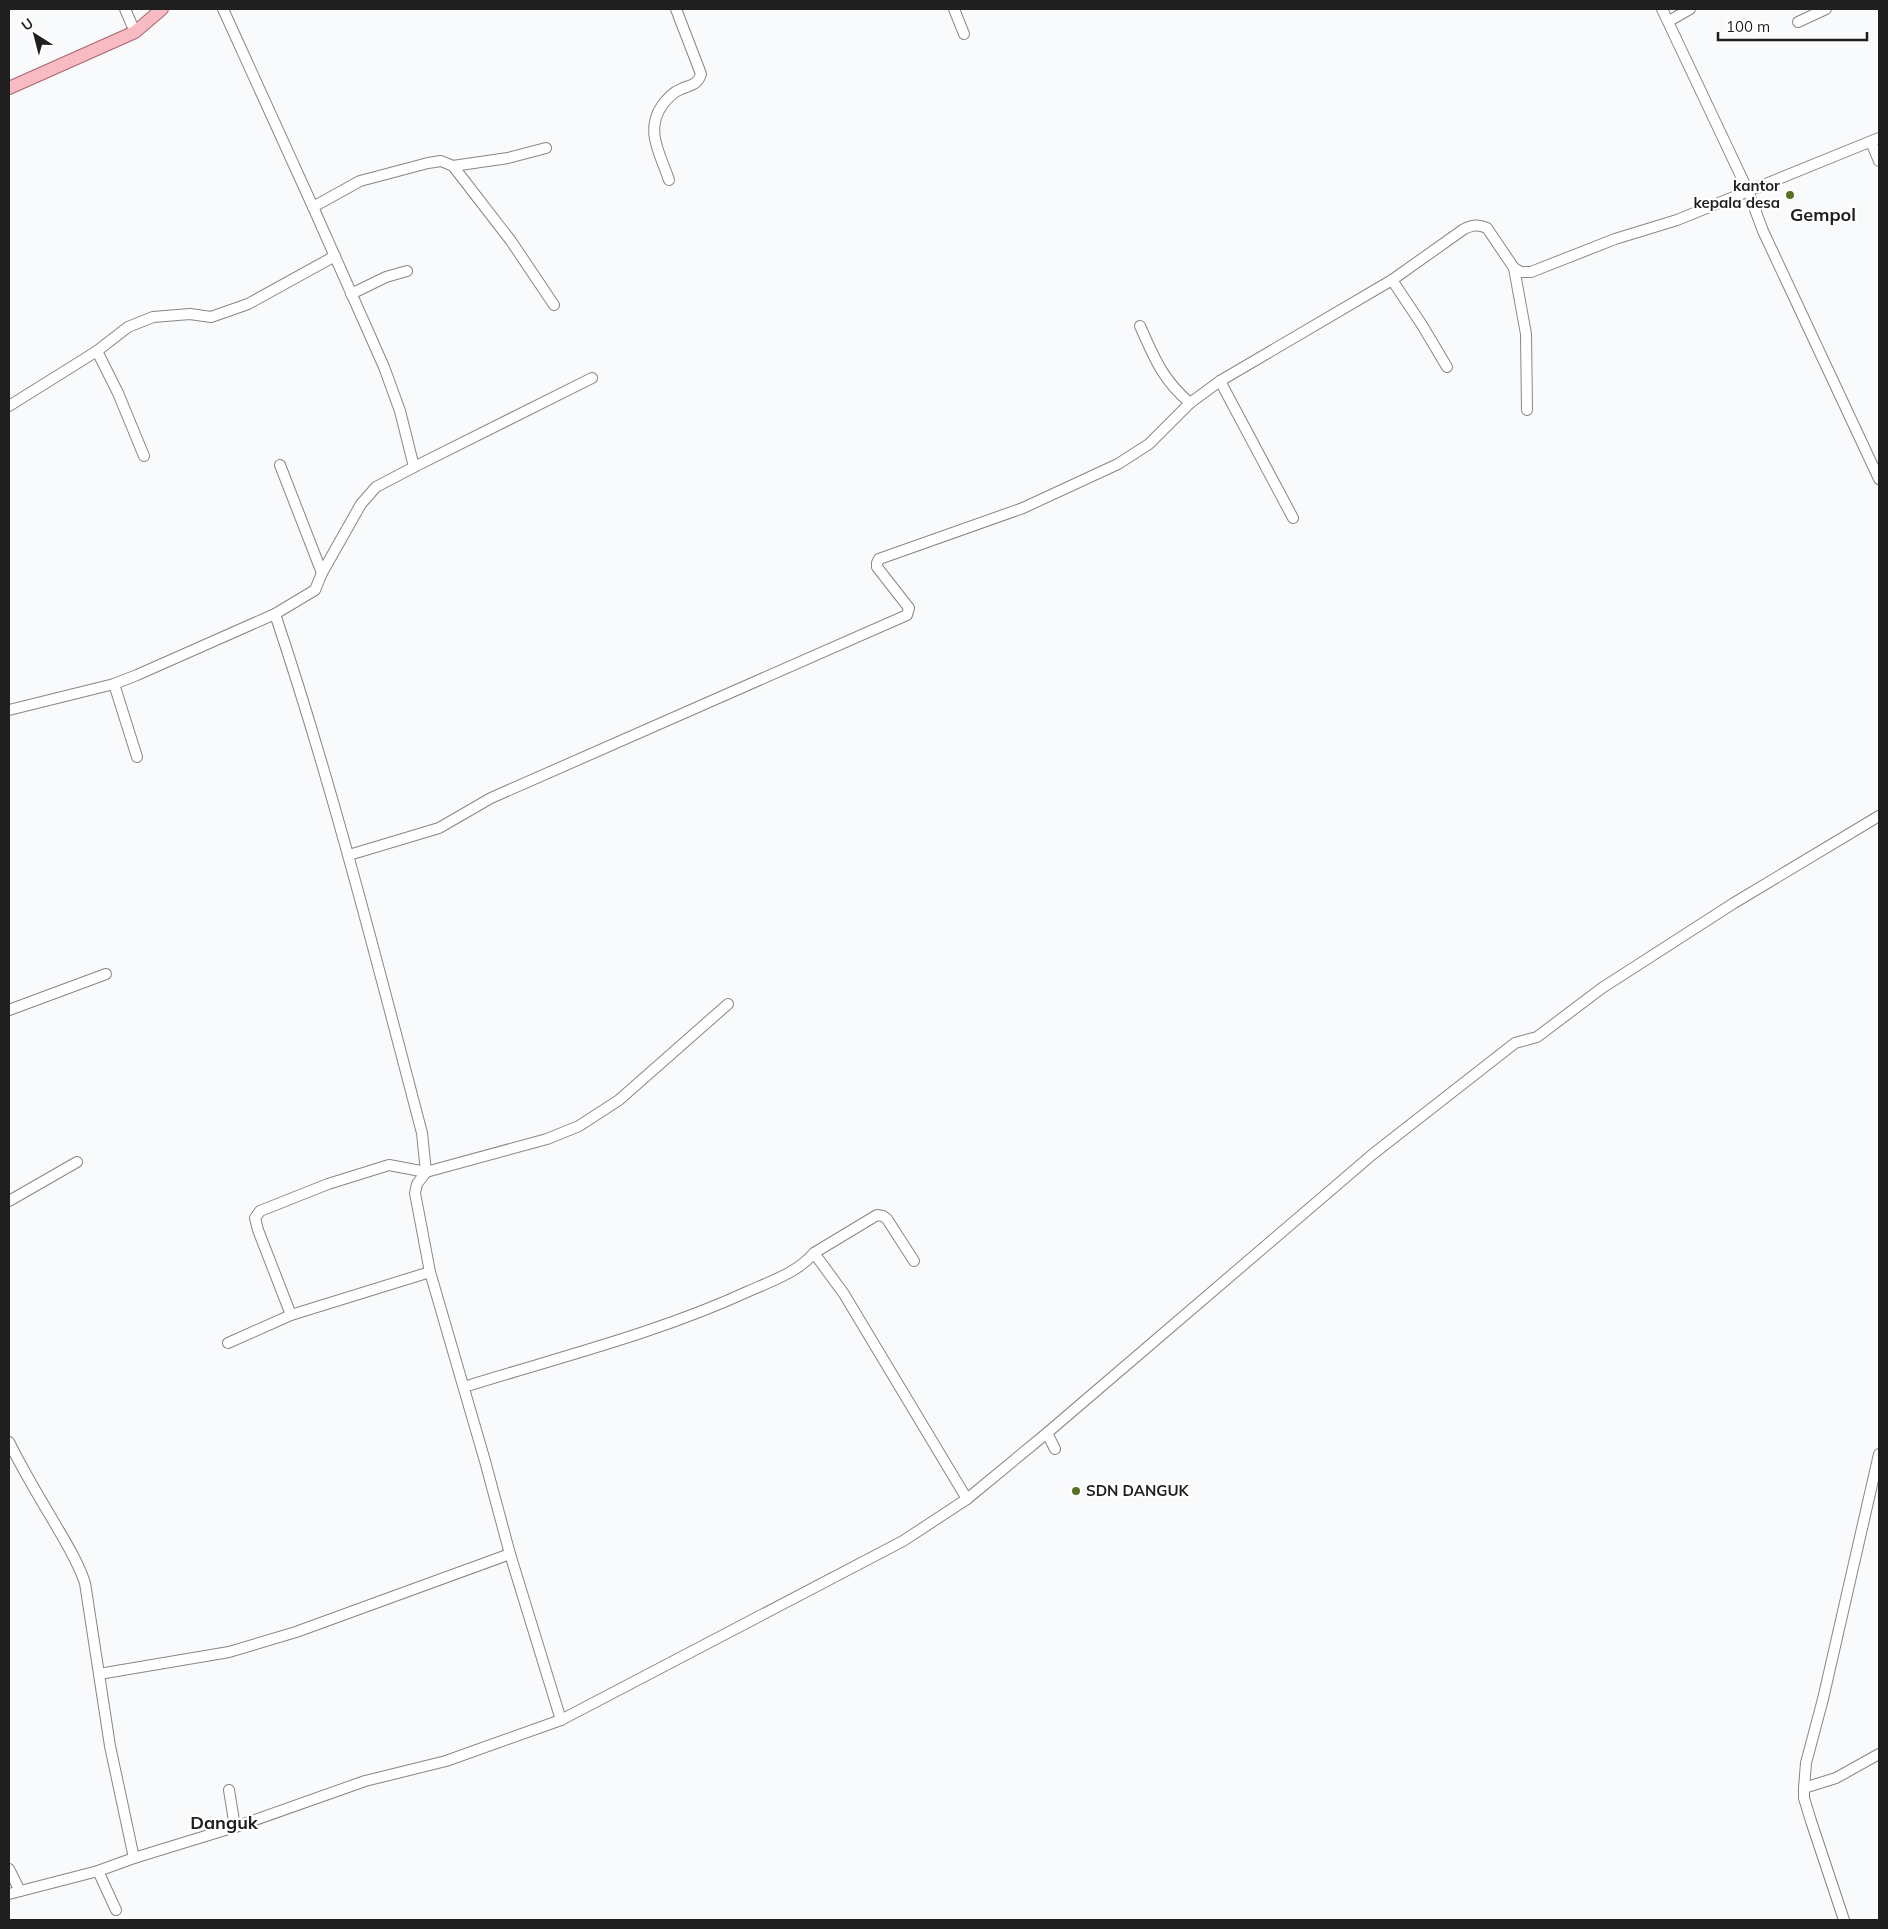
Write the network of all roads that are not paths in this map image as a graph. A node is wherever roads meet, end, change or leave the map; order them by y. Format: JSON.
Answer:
{"nodes":[{"id":1,"x":125,"y":9,"type":"edge"},
{"id":2,"x":162,"y":9,"type":"edge"},
{"id":3,"x":222,"y":9,"type":"edge"},
{"id":4,"x":676,"y":9,"type":"edge"},
{"id":5,"x":954,"y":9,"type":"edge"},
{"id":6,"x":1662,"y":9,"type":"edge"},
{"id":7,"x":1690,"y":9,"type":"edge"},
{"id":8,"x":1826,"y":9,"type":"edge"},
{"id":9,"x":1669,"y":21,"type":"junction"},
{"id":10,"x":1798,"y":22,"type":"dead end"},
{"id":11,"x":135,"y":32,"type":"junction"},
{"id":12,"x":964,"y":34,"type":"dead end"},
{"id":13,"x":9,"y":88,"type":"edge"},
{"id":14,"x":1875,"y":140,"type":"edge"},
{"id":15,"x":546,"y":148,"type":"dead end"},
{"id":16,"x":1879,"y":161,"type":"edge"},
{"id":17,"x":453,"y":166,"type":"junction"},
{"id":18,"x":669,"y":180,"type":"dead end"},
{"id":19,"x":1748,"y":191,"type":"junction"},
{"id":20,"x":313,"y":206,"type":"junction"},
{"id":21,"x":335,"y":256,"type":"junction"},
{"id":22,"x":1514,"y":268,"type":"junction"},
{"id":23,"x":407,"y":271,"type":"dead end"},
{"id":24,"x":1392,"y":280,"type":"junction"},
{"id":25,"x":351,"y":294,"type":"junction"},
{"id":26,"x":554,"y":304,"type":"dead end"},
{"id":27,"x":1140,"y":326,"type":"dead end"},
{"id":28,"x":97,"y":351,"type":"junction"},
{"id":29,"x":1447,"y":367,"type":"dead end"},
{"id":30,"x":592,"y":378,"type":"dead end"},
{"id":31,"x":1220,"y":381,"type":"junction"},
{"id":32,"x":1190,"y":402,"type":"junction"},
{"id":33,"x":9,"y":406,"type":"edge"},
{"id":34,"x":1528,"y":410,"type":"dead end"},
{"id":35,"x":144,"y":456,"type":"dead end"},
{"id":36,"x":280,"y":465,"type":"dead end"},
{"id":37,"x":414,"y":468,"type":"junction"},
{"id":38,"x":1879,"y":476,"type":"edge"},
{"id":39,"x":1293,"y":518,"type":"dead end"},
{"id":40,"x":322,"y":574,"type":"junction"},
{"id":41,"x":274,"y":614,"type":"junction"},
{"id":42,"x":114,"y":684,"type":"junction"},
{"id":43,"x":9,"y":710,"type":"edge"},
{"id":44,"x":137,"y":757,"type":"dead end"},
{"id":45,"x":1879,"y":816,"type":"edge"},
{"id":46,"x":350,"y":855,"type":"junction"},
{"id":47,"x":106,"y":974,"type":"dead end"},
{"id":48,"x":728,"y":1004,"type":"dead end"},
{"id":49,"x":9,"y":1010,"type":"edge"},
{"id":50,"x":77,"y":1162,"type":"dead end"},
{"id":51,"x":426,"y":1172,"type":"junction"},
{"id":52,"x":9,"y":1201,"type":"edge"},
{"id":53,"x":814,"y":1253,"type":"junction"},
{"id":54,"x":914,"y":1261,"type":"dead end"},
{"id":55,"x":430,"y":1272,"type":"junction"},
{"id":56,"x":291,"y":1315,"type":"junction"},
{"id":57,"x":228,"y":1343,"type":"dead end"},
{"id":58,"x":464,"y":1386,"type":"junction"},
{"id":59,"x":1047,"y":1433,"type":"junction"},
{"id":60,"x":9,"y":1442,"type":"edge"},
{"id":61,"x":1055,"y":1449,"type":"dead end"},
{"id":62,"x":1879,"y":1454,"type":"edge"},
{"id":63,"x":967,"y":1499,"type":"junction"},
{"id":64,"x":510,"y":1554,"type":"junction"},
{"id":65,"x":99,"y":1674,"type":"junction"},
{"id":66,"x":561,"y":1720,"type":"junction"},
{"id":67,"x":1879,"y":1754,"type":"edge"},
{"id":68,"x":1804,"y":1788,"type":"junction"},
{"id":69,"x":229,"y":1790,"type":"dead end"},
{"id":70,"x":234,"y":1827,"type":"junction"},
{"id":71,"x":134,"y":1858,"type":"junction"},
{"id":72,"x":9,"y":1869,"type":"edge"},
{"id":73,"x":98,"y":1871,"type":"junction"},
{"id":74,"x":20,"y":1892,"type":"junction"},
{"id":75,"x":9,"y":1894,"type":"edge"},
{"id":76,"x":116,"y":1910,"type":"dead end"},
{"id":77,"x":1844,"y":1920,"type":"edge"}],
"edges":[{"from":1,"to":11,"type":"street"},
{"from":2,"to":11,"type":"main road"},
{"from":3,"to":20,"type":"street"},
{"from":4,"to":18,"type":"street"},
{"from":5,"to":12,"type":"street"},
{"from":6,"to":9,"type":"street"},
{"from":7,"to":9,"type":"street"},
{"from":8,"to":10,"type":"street"},
{"from":9,"to":19,"type":"street"},
{"from":11,"to":13,"type":"main road"},
{"from":14,"to":16,"type":"street"},
{"from":14,"to":19,"type":"street"},
{"from":15,"to":17,"type":"street"},
{"from":17,"to":20,"type":"street"},
{"from":17,"to":26,"type":"street"},
{"from":19,"to":22,"type":"street"},
{"from":19,"to":38,"type":"street"},
{"from":20,"to":21,"type":"street"},
{"from":21,"to":25,"type":"street"},
{"from":21,"to":28,"type":"street"},
{"from":22,"to":24,"type":"street"},
{"from":22,"to":34,"type":"street"},
{"from":23,"to":25,"type":"street"},
{"from":24,"to":29,"type":"street"},
{"from":24,"to":31,"type":"street"},
{"from":25,"to":37,"type":"street"},
{"from":27,"to":32,"type":"street"},
{"from":28,"to":33,"type":"street"},
{"from":28,"to":35,"type":"street"},
{"from":30,"to":37,"type":"street"},
{"from":31,"to":32,"type":"street"},
{"from":31,"to":39,"type":"street"},
{"from":32,"to":46,"type":"street"},
{"from":36,"to":40,"type":"street"},
{"from":37,"to":40,"type":"street"},
{"from":40,"to":41,"type":"street"},
{"from":41,"to":42,"type":"street"},
{"from":41,"to":46,"type":"street"},
{"from":42,"to":43,"type":"street"},
{"from":42,"to":44,"type":"street"},
{"from":45,"to":59,"type":"street"},
{"from":46,"to":51,"type":"street"},
{"from":47,"to":49,"type":"street"},
{"from":48,"to":51,"type":"street"},
{"from":50,"to":52,"type":"street"},
{"from":51,"to":55,"type":"street"},
{"from":51,"to":56,"type":"street"},
{"from":53,"to":54,"type":"street"},
{"from":53,"to":58,"type":"street"},
{"from":53,"to":63,"type":"street"},
{"from":55,"to":56,"type":"street"},
{"from":55,"to":58,"type":"street"},
{"from":56,"to":57,"type":"street"},
{"from":58,"to":64,"type":"street"},
{"from":59,"to":61,"type":"street"},
{"from":59,"to":63,"type":"street"},
{"from":60,"to":65,"type":"street"},
{"from":62,"to":68,"type":"street"},
{"from":63,"to":66,"type":"street"},
{"from":64,"to":65,"type":"street"},
{"from":64,"to":66,"type":"street"},
{"from":65,"to":71,"type":"street"},
{"from":66,"to":70,"type":"street"},
{"from":67,"to":68,"type":"street"},
{"from":68,"to":77,"type":"street"},
{"from":69,"to":70,"type":"street"},
{"from":70,"to":71,"type":"street"},
{"from":71,"to":73,"type":"street"},
{"from":72,"to":74,"type":"street"},
{"from":73,"to":74,"type":"street"},
{"from":73,"to":76,"type":"street"},
{"from":74,"to":75,"type":"street"}]}
